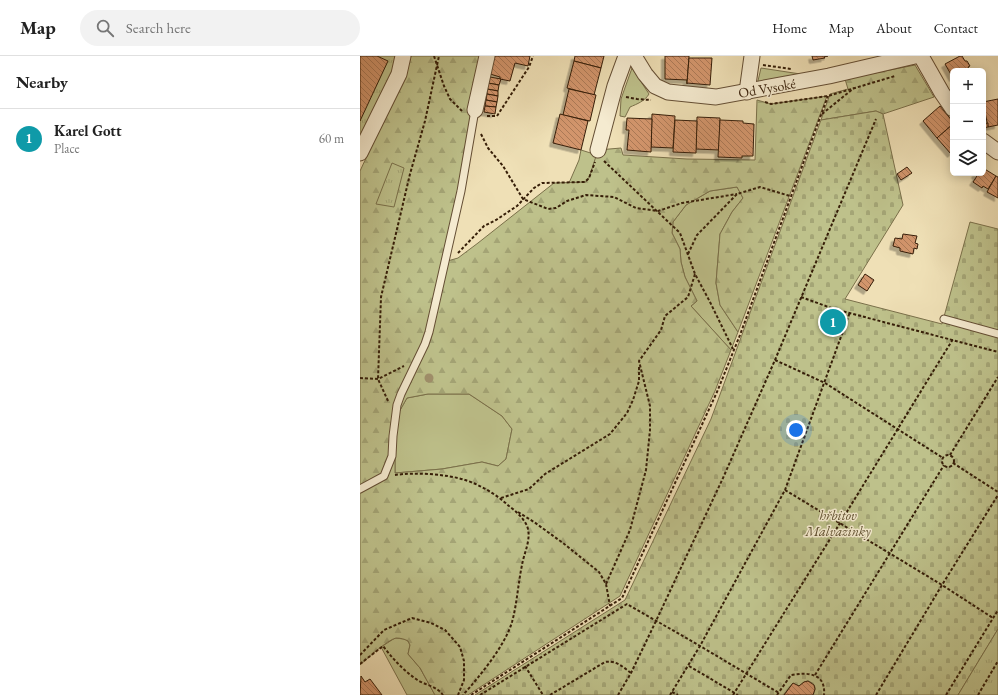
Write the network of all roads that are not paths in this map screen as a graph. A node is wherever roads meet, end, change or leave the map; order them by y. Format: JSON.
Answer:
{"nodes":[{"id":1,"x":403,"y":56,"type":"edge"},
{"id":2,"x":487,"y":56,"type":"edge"},
{"id":3,"x":626,"y":56,"type":"edge"},
{"id":4,"x":634,"y":56,"type":"edge"},
{"id":5,"x":752,"y":56,"type":"edge"},
{"id":6,"x":915,"y":56,"type":"edge"},
{"id":7,"x":921,"y":56,"type":"edge"},
{"id":8,"x":747,"y":92,"type":"junction"},
{"id":9,"x":950,"y":105,"type":"edge"},
{"id":10,"x":474,"y":116,"type":"joint"},
{"id":11,"x":986,"y":143,"type":"edge"},
{"id":12,"x":998,"y":152,"type":"edge"},
{"id":13,"x":360,"y":153,"type":"edge"},
{"id":14,"x":601,"y":155,"type":"road end"},
{"id":15,"x":944,"y":318,"type":"dead end"},
{"id":16,"x":998,"y":334,"type":"edge"},
{"id":17,"x":360,"y":489,"type":"edge"}],
"edges":[{"from":1,"to":13,"type":"street"},
{"from":2,"to":10,"type":"street"},
{"from":3,"to":14,"type":"street"},
{"from":4,"to":8,"type":"street","name":"Od Vysoké"},
{"from":5,"to":8,"type":"street"},
{"from":6,"to":8,"type":"street","name":"Od Vysoké"},
{"from":7,"to":9,"type":"street"},
{"from":10,"to":17,"type":"lane"},
{"from":11,"to":12,"type":"street"},
{"from":15,"to":16,"type":"lane"}]}
